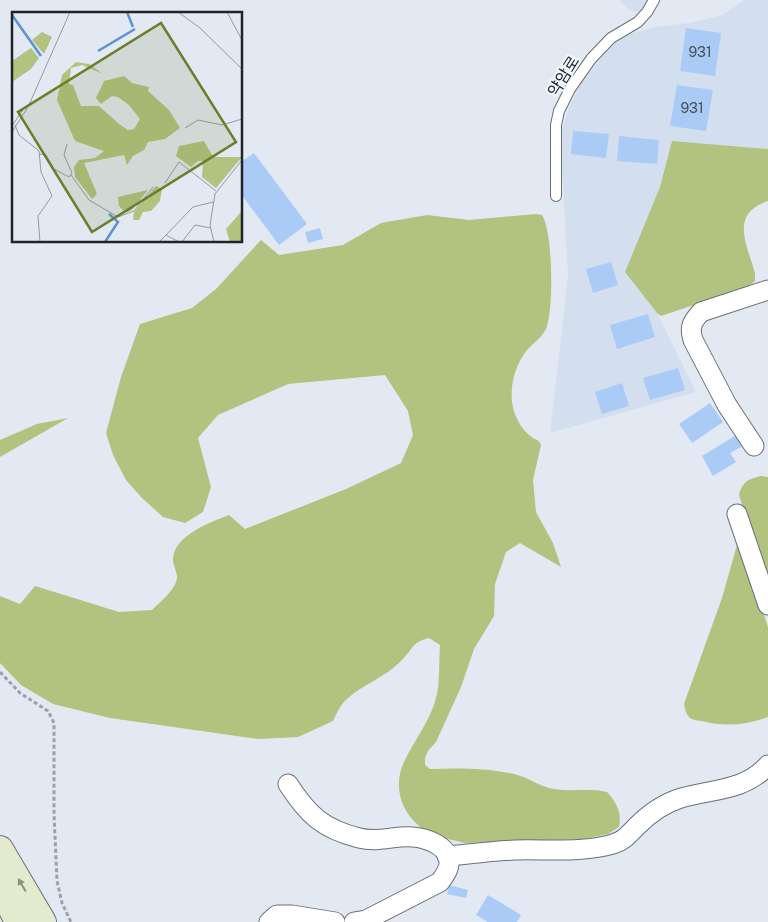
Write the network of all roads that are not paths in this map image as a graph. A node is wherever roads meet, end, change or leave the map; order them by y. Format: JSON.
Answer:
{"nodes":[{"id":1,"x":654,"y":0,"type":"edge"},
{"id":2,"x":556,"y":196,"type":"dead end"},
{"id":3,"x":768,"y":290,"type":"edge"},
{"id":4,"x":754,"y":446,"type":"dead end"},
{"id":5,"x":737,"y":514,"type":"dead end"},
{"id":6,"x":768,"y":605,"type":"edge"},
{"id":7,"x":768,"y":765,"type":"edge"},
{"id":8,"x":288,"y":784,"type":"dead end"},
{"id":9,"x":0,"y":849,"type":"edge"},
{"id":10,"x":447,"y":856,"type":"junction"},
{"id":11,"x":0,"y":887,"type":"edge"},
{"id":12,"x":18,"y":922,"type":"edge"},
{"id":13,"x":43,"y":922,"type":"edge"},
{"id":14,"x":269,"y":922,"type":"edge"},
{"id":15,"x":336,"y":922,"type":"edge"},
{"id":16,"x":354,"y":922,"type":"edge"}],
"edges":[{"from":1,"to":2,"type":"lane","name":"약암로"},
{"from":3,"to":4,"type":"street"},
{"from":5,"to":6,"type":"street"},
{"from":7,"to":10,"type":"street"},
{"from":8,"to":10,"type":"street"},
{"from":13,"to":9,"type":"main road","one_way":true},
{"from":10,"to":16,"type":"street"},
{"from":11,"to":12,"type":"main road"},
{"from":14,"to":15,"type":"street"}]}
